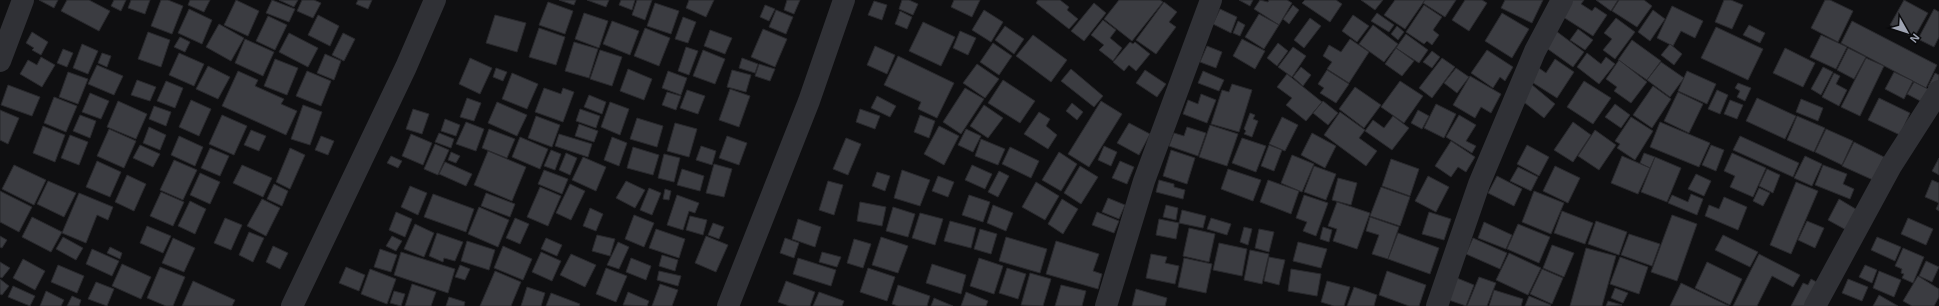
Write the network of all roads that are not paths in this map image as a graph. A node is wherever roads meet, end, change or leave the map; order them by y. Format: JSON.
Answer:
{"nodes":[{"id":1,"x":23,"y":0,"type":"edge"},
{"id":2,"x":435,"y":0,"type":"edge"},
{"id":3,"x":844,"y":0,"type":"edge"},
{"id":4,"x":1211,"y":0,"type":"edge"},
{"id":5,"x":1562,"y":0,"type":"edge"},
{"id":6,"x":0,"y":61,"type":"edge"},
{"id":7,"x":1939,"y":91,"type":"edge"},
{"id":8,"x":292,"y":306,"type":"edge"},
{"id":9,"x":728,"y":306,"type":"edge"},
{"id":10,"x":1106,"y":306,"type":"edge"},
{"id":11,"x":1437,"y":306,"type":"edge"},
{"id":12,"x":1815,"y":306,"type":"edge"}],
"edges":[{"from":1,"to":6,"type":"street"},
{"from":2,"to":8,"type":"street"},
{"from":3,"to":9,"type":"street"},
{"from":4,"to":10,"type":"street"},
{"from":5,"to":11,"type":"street"},
{"from":7,"to":12,"type":"street"}]}
